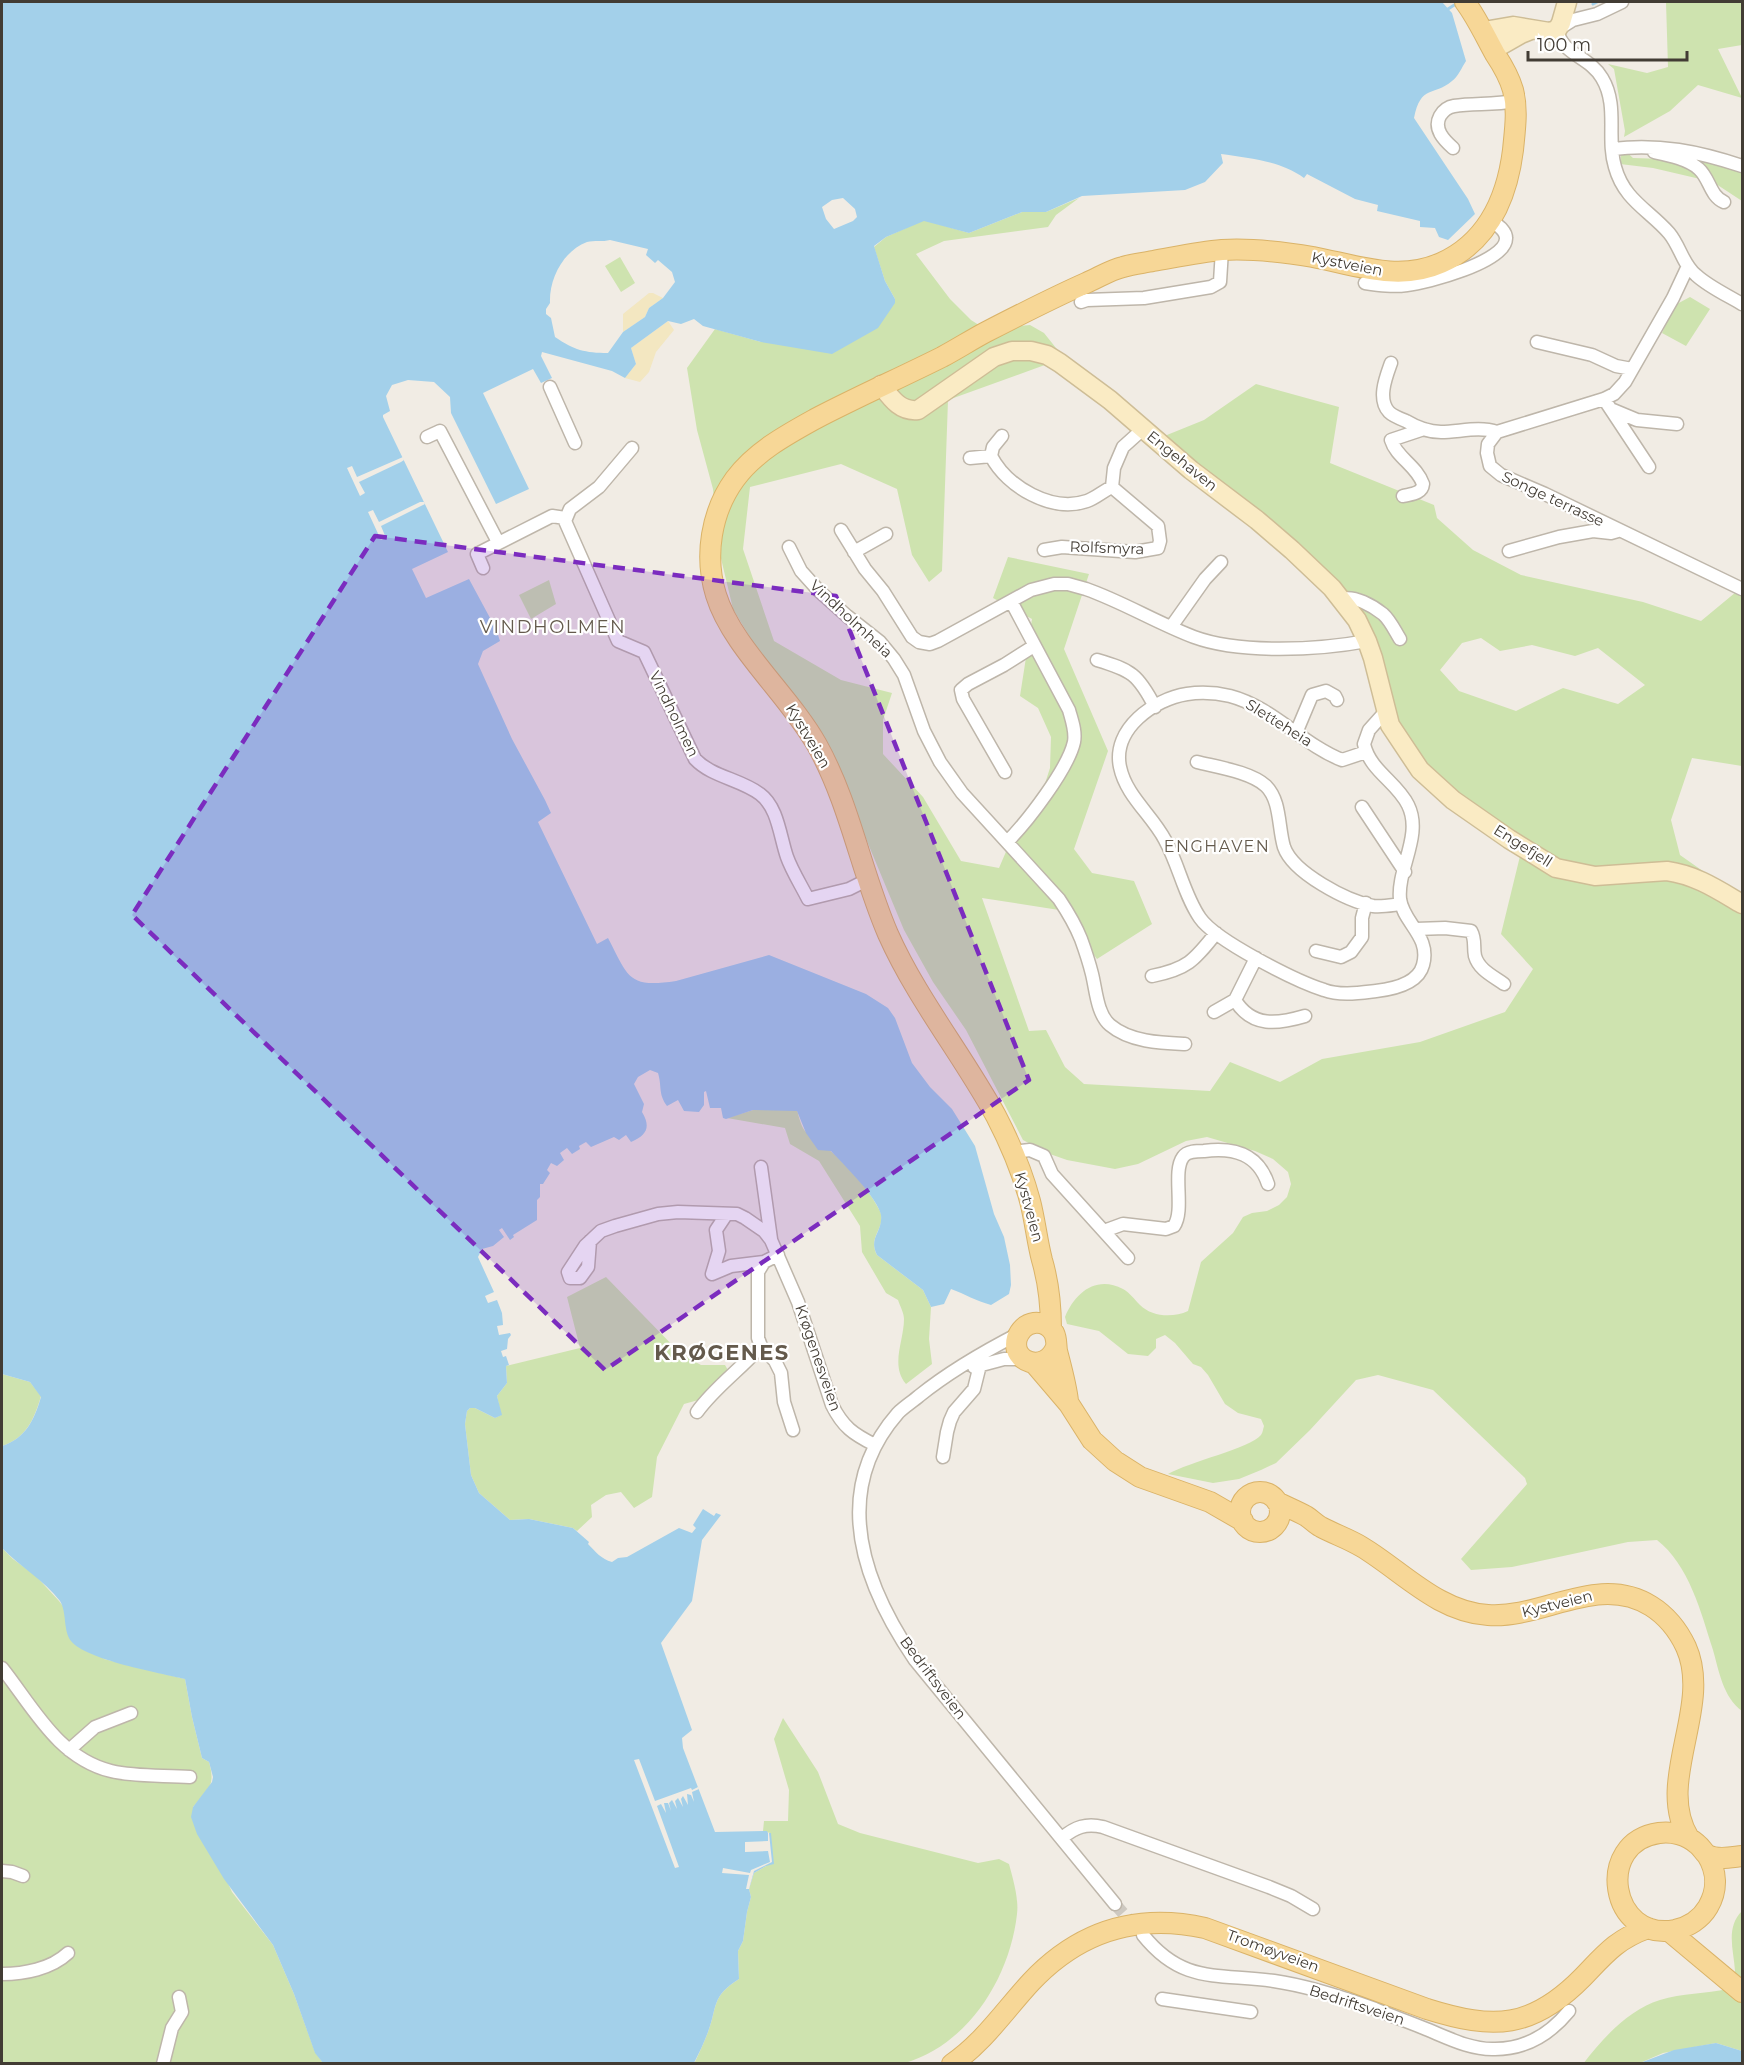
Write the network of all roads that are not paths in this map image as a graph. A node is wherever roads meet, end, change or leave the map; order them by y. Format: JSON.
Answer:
{"nodes":[{"id":1,"x":1567,"y":2,"type":"edge"},
{"id":2,"x":1622,"y":2,"type":"edge"},
{"id":3,"x":1466,"y":3,"type":"edge"},
{"id":4,"x":1532,"y":30,"type":"junction"},
{"id":5,"x":1557,"y":30,"type":"junction"},
{"id":6,"x":1484,"y":31,"type":"junction"},
{"id":7,"x":1493,"y":50,"type":"junction"},
{"id":8,"x":1511,"y":102,"type":"junction"},
{"id":9,"x":1453,"y":148,"type":"dead end"},
{"id":10,"x":1642,"y":148,"type":"junction"},
{"id":11,"x":1613,"y":149,"type":"junction"},
{"id":12,"x":1743,"y":166,"type":"edge"},
{"id":13,"x":1725,"y":202,"type":"dead end"},
{"id":14,"x":1492,"y":221,"type":"junction"},
{"id":15,"x":1222,"y":250,"type":"junction"},
{"id":16,"x":1688,"y":266,"type":"junction"},
{"id":17,"x":1365,"y":283,"type":"dead end"},
{"id":18,"x":1080,"y":294,"type":"junction"},
{"id":19,"x":1743,"y":304,"type":"edge"},
{"id":20,"x":1537,"y":342,"type":"dead end"},
{"id":21,"x":1391,"y":363,"type":"dead end"},
{"id":22,"x":1632,"y":369,"type":"junction"},
{"id":23,"x":881,"y":385,"type":"junction"},
{"id":24,"x":550,"y":387,"type":"dead end"},
{"id":25,"x":1607,"y":403,"type":"junction"},
{"id":26,"x":1677,"y":424,"type":"dead end"},
{"id":27,"x":1143,"y":429,"type":"junction"},
{"id":28,"x":1424,"y":429,"type":"junction"},
{"id":29,"x":1497,"y":432,"type":"junction"},
{"id":30,"x":1002,"y":436,"type":"dead end"},
{"id":31,"x":427,"y":437,"type":"dead end"},
{"id":32,"x":575,"y":443,"type":"dead end"},
{"id":33,"x":632,"y":448,"type":"dead end"},
{"id":34,"x":991,"y":456,"type":"junction"},
{"id":35,"x":969,"y":458,"type":"dead end"},
{"id":36,"x":1649,"y":467,"type":"dead end"},
{"id":37,"x":1112,"y":487,"type":"junction"},
{"id":38,"x":1403,"y":496,"type":"dead end"},
{"id":39,"x":565,"y":518,"type":"junction"},
{"id":40,"x":841,"y":530,"type":"dead end"},
{"id":41,"x":1619,"y":531,"type":"junction"},
{"id":42,"x":886,"y":534,"type":"dead end"},
{"id":43,"x":498,"y":542,"type":"junction"},
{"id":44,"x":789,"y":547,"type":"dead end"},
{"id":45,"x":1044,"y":550,"type":"dead end"},
{"id":46,"x":1509,"y":551,"type":"dead end"},
{"id":47,"x":854,"y":552,"type":"junction"},
{"id":48,"x":1221,"y":562,"type":"dead end"},
{"id":49,"x":483,"y":568,"type":"dead end"},
{"id":50,"x":1743,"y":589,"type":"edge"},
{"id":51,"x":1342,"y":599,"type":"junction"},
{"id":52,"x":1011,"y":601,"type":"junction"},
{"id":53,"x":1170,"y":627,"type":"junction"},
{"id":54,"x":1400,"y":639,"type":"dead end"},
{"id":55,"x":1367,"y":641,"type":"junction"},
{"id":56,"x":1034,"y":646,"type":"junction"},
{"id":57,"x":1097,"y":660,"type":"dead end"},
{"id":58,"x":1337,"y":700,"type":"dead end"},
{"id":59,"x":1155,"y":706,"type":"junction"},
{"id":60,"x":1386,"y":711,"type":"junction"},
{"id":61,"x":1296,"y":733,"type":"junction"},
{"id":62,"x":1400,"y":742,"type":"joint"},
{"id":63,"x":1366,"y":752,"type":"junction"},
{"id":64,"x":1197,"y":762,"type":"dead end"},
{"id":65,"x":1005,"y":771,"type":"dead end"},
{"id":66,"x":1362,"y":807,"type":"dead end"},
{"id":67,"x":1007,"y":842,"type":"junction"},
{"id":68,"x":1404,"y":872,"type":"junction"},
{"id":69,"x":867,"y":880,"type":"junction"},
{"id":70,"x":1366,"y":903,"type":"junction"},
{"id":71,"x":1401,"y":904,"type":"junction"},
{"id":72,"x":1743,"y":904,"type":"edge"},
{"id":73,"x":1416,"y":929,"type":"junction"},
{"id":74,"x":1216,"y":933,"type":"junction"},
{"id":75,"x":1316,"y":951,"type":"dead end"},
{"id":76,"x":1256,"y":958,"type":"junction"},
{"id":77,"x":1152,"y":976,"type":"dead end"},
{"id":78,"x":1504,"y":984,"type":"dead end"},
{"id":79,"x":1235,"y":1000,"type":"junction"},
{"id":80,"x":1214,"y":1012,"type":"dead end"},
{"id":81,"x":1305,"y":1016,"type":"dead end"},
{"id":82,"x":1185,"y":1044,"type":"dead end"},
{"id":83,"x":1013,"y":1152,"type":"junction"},
{"id":84,"x":761,"y":1167,"type":"dead end"},
{"id":85,"x":1268,"y":1184,"type":"dead end"},
{"id":86,"x":726,"y":1215,"type":"junction"},
{"id":87,"x":1104,"y":1232,"type":"junction"},
{"id":88,"x":771,"y":1240,"type":"junction"},
{"id":89,"x":590,"y":1241,"type":"dead end"},
{"id":90,"x":778,"y":1255,"type":"junction"},
{"id":91,"x":1128,"y":1258,"type":"dead end"},
{"id":92,"x":764,"y":1262,"type":"junction"},
{"id":93,"x":1043,"y":1263,"type":"junction"},
{"id":94,"x":1024,"y":1329,"type":"junction"},
{"id":95,"x":1054,"y":1338,"type":"junction"},
{"id":96,"x":761,"y":1346,"type":"junction"},
{"id":97,"x":1029,"y":1361,"type":"junction"},
{"id":98,"x":980,"y":1365,"type":"junction"},
{"id":99,"x":942,"y":1379,"type":"junction"},
{"id":100,"x":1069,"y":1404,"type":"junction"},
{"id":101,"x":697,"y":1412,"type":"dead end"},
{"id":102,"x":793,"y":1430,"type":"dead end"},
{"id":103,"x":875,"y":1445,"type":"junction"},
{"id":104,"x":944,"y":1457,"type":"dead end"},
{"id":105,"x":1184,"y":1492,"type":"junction"},
{"id":106,"x":1248,"y":1497,"type":"junction"},
{"id":107,"x":1278,"y":1502,"type":"junction"},
{"id":108,"x":1243,"y":1521,"type":"junction"},
{"id":109,"x":1319,"y":1526,"type":"junction"},
{"id":110,"x":1273,"y":1527,"type":"junction"},
{"id":111,"x":2,"y":1668,"type":"edge"},
{"id":112,"x":131,"y":1713,"type":"dead end"},
{"id":113,"x":69,"y":1750,"type":"junction"},
{"id":114,"x":190,"y":1777,"type":"dead end"},
{"id":115,"x":1678,"y":1791,"type":"junction"},
{"id":116,"x":1656,"y":1833,"type":"junction"},
{"id":117,"x":1062,"y":1838,"type":"junction"},
{"id":118,"x":1689,"y":1838,"type":"junction"},
{"id":119,"x":1707,"y":1855,"type":"junction"},
{"id":120,"x":1743,"y":1856,"type":"edge"},
{"id":121,"x":1743,"y":1862,"type":"edge"},
{"id":122,"x":2,"y":1871,"type":"edge"},
{"id":123,"x":23,"y":1876,"type":"dead end"},
{"id":124,"x":1714,"y":1887,"type":"junction"},
{"id":125,"x":1115,"y":1904,"type":"tunnel mouth"},
{"id":126,"x":1624,"y":1908,"type":"junction"},
{"id":127,"x":1313,"y":1909,"type":"dead end"},
{"id":128,"x":1698,"y":1919,"type":"junction"},
{"id":129,"x":1648,"y":1928,"type":"junction"},
{"id":130,"x":1669,"y":1931,"type":"junction"},
{"id":131,"x":1143,"y":1935,"type":"tunnel mouth"},
{"id":132,"x":1611,"y":1947,"type":"junction"},
{"id":133,"x":68,"y":1953,"type":"dead end"},
{"id":134,"x":1708,"y":1962,"type":"junction"},
{"id":135,"x":2,"y":1974,"type":"edge"},
{"id":136,"x":1743,"y":1992,"type":"edge"},
{"id":137,"x":179,"y":1996,"type":"dead end"},
{"id":138,"x":1162,"y":1998,"type":"dead end"},
{"id":139,"x":1569,"y":2011,"type":"dead end"},
{"id":140,"x":1251,"y":2012,"type":"dead end"},
{"id":141,"x":164,"y":2064,"type":"edge"},
{"id":142,"x":952,"y":2064,"type":"edge"}],
"edges":[{"from":1,"to":5,"type":"street"},
{"from":2,"to":5,"type":"street"},
{"from":3,"to":6,"type":"main road","name":"Kystveien"},
{"from":4,"to":5,"type":"street"},
{"from":4,"to":6,"type":"street"},
{"from":4,"to":7,"type":"street"},
{"from":5,"to":11,"type":"street"},
{"from":6,"to":7,"type":"main road","name":"Kystveien"},
{"from":7,"to":8,"type":"main road","name":"Kystveien"},
{"from":8,"to":9,"type":"street"},
{"from":8,"to":14,"type":"main road","name":"Kystveien"},
{"from":10,"to":11,"type":"street"},
{"from":10,"to":12,"type":"street"},
{"from":10,"to":13,"type":"street"},
{"from":11,"to":16,"type":"street"},
{"from":14,"to":15,"type":"main road","name":"Kystveien"},
{"from":14,"to":17,"type":"street","name":"Kystveien"},
{"from":15,"to":18,"type":"main road","name":"Kystveien"},
{"from":15,"to":18,"type":"street","name":"Kystveien"},
{"from":16,"to":19,"type":"street"},
{"from":16,"to":22,"type":"street"},
{"from":18,"to":23,"type":"main road","name":"Kystveien"},
{"from":20,"to":22,"type":"street"},
{"from":21,"to":28,"type":"street"},
{"from":22,"to":25,"type":"street"},
{"from":23,"to":27,"type":"street","name":"Engehaven"},
{"from":23,"to":69,"type":"main road","name":"Kystveien"},
{"from":24,"to":32,"type":"street"},
{"from":25,"to":26,"type":"street"},
{"from":25,"to":29,"type":"street"},
{"from":25,"to":36,"type":"street"},
{"from":27,"to":37,"type":"street"},
{"from":27,"to":51,"type":"street","name":"Engehaven"},
{"from":28,"to":29,"type":"street"},
{"from":28,"to":38,"type":"street"},
{"from":29,"to":41,"type":"street","name":"Songe terrasse"},
{"from":30,"to":34,"type":"street"},
{"from":31,"to":43,"type":"street"},
{"from":33,"to":39,"type":"street"},
{"from":34,"to":35,"type":"street"},
{"from":34,"to":37,"type":"street"},
{"from":37,"to":45,"type":"street","name":"Rolfsmyra"},
{"from":39,"to":43,"type":"street"},
{"from":39,"to":69,"type":"street","name":"Vindholmen"},
{"from":40,"to":47,"type":"street"},
{"from":41,"to":46,"type":"street","name":"Songe terrasse"},
{"from":41,"to":50,"type":"street","name":"Songe terrasse"},
{"from":42,"to":47,"type":"street"},
{"from":43,"to":49,"type":"street"},
{"from":44,"to":67,"type":"street","name":"Vindholmheia"},
{"from":47,"to":52,"type":"street","name":"Vindholmheia"},
{"from":48,"to":53,"type":"street"},
{"from":51,"to":54,"type":"street"},
{"from":51,"to":55,"type":"street","name":"Engehaven"},
{"from":52,"to":53,"type":"street","name":"Vindholmheia"},
{"from":52,"to":56,"type":"street"},
{"from":53,"to":55,"type":"street","name":"Vindholmheia"},
{"from":55,"to":60,"type":"street","name":"Engehaven"},
{"from":56,"to":65,"type":"street"},
{"from":56,"to":67,"type":"street"},
{"from":57,"to":59,"type":"street"},
{"from":58,"to":61,"type":"street"},
{"from":59,"to":61,"type":"street","name":"Sletteheia"},
{"from":59,"to":74,"type":"street","name":"Sletteheia"},
{"from":60,"to":62,"type":"street","name":"Engehaven"},
{"from":60,"to":63,"type":"street"},
{"from":61,"to":63,"type":"street","name":"Sletteheia"},
{"from":62,"to":72,"type":"street","name":"Engefjell"},
{"from":63,"to":68,"type":"street"},
{"from":64,"to":70,"type":"street"},
{"from":66,"to":68,"type":"street"},
{"from":67,"to":82,"type":"street","name":"Vindholmheia"},
{"from":68,"to":71,"type":"street"},
{"from":69,"to":83,"type":"main road","name":"Kystveien"},
{"from":70,"to":71,"type":"street"},
{"from":70,"to":75,"type":"street"},
{"from":71,"to":73,"type":"street","name":"Sletteheia"},
{"from":73,"to":76,"type":"street","name":"Sletteheia"},
{"from":73,"to":78,"type":"street"},
{"from":74,"to":76,"type":"street","name":"Sletteheia"},
{"from":74,"to":77,"type":"street"},
{"from":76,"to":79,"type":"street"},
{"from":79,"to":80,"type":"street"},
{"from":79,"to":81,"type":"street"},
{"from":83,"to":87,"type":"street","name":"Kystveien"},
{"from":83,"to":93,"type":"main road","name":"Kystveien"},
{"from":84,"to":88,"type":"street"},
{"from":85,"to":87,"type":"street"},
{"from":86,"to":88,"type":"street","name":"Krøgenesveien"},
{"from":86,"to":89,"type":"street","name":"Krøgenesveien"},
{"from":86,"to":92,"type":"street"},
{"from":87,"to":91,"type":"street","name":"Kystveien"},
{"from":88,"to":90,"type":"street","name":"Krøgenesveien"},
{"from":90,"to":92,"type":"street"},
{"from":90,"to":103,"type":"street","name":"Krøgenesveien"},
{"from":92,"to":96,"type":"street"},
{"from":93,"to":94,"type":"main road","name":"Kystveien"},
{"from":93,"to":95,"type":"main road","name":"Kystveien"},
{"from":94,"to":95,"type":"main road"},
{"from":94,"to":97,"type":"main road"},
{"from":94,"to":99,"type":"street","name":"Bedriftsveien"},
{"from":95,"to":97,"type":"main road"},
{"from":95,"to":100,"type":"main road","name":"Kystveien"},
{"from":96,"to":101,"type":"street"},
{"from":96,"to":102,"type":"street"},
{"from":97,"to":98,"type":"street","name":"Bedriftsveien"},
{"from":97,"to":100,"type":"main road","name":"Kystveien"},
{"from":98,"to":99,"type":"street","name":"Bedriftsveien"},
{"from":98,"to":104,"type":"street"},
{"from":99,"to":103,"type":"street","name":"Bedriftsveien"},
{"from":100,"to":105,"type":"main road","name":"Kystveien"},
{"from":103,"to":117,"type":"street","name":"Bedriftsveien"},
{"from":105,"to":106,"type":"main road","name":"Kystveien"},
{"from":105,"to":108,"type":"main road","name":"Kystveien"},
{"from":106,"to":107,"type":"main road"},
{"from":106,"to":108,"type":"main road"},
{"from":107,"to":109,"type":"main road","name":"Kystveien"},
{"from":107,"to":110,"type":"main road"},
{"from":108,"to":110,"type":"main road"},
{"from":109,"to":110,"type":"main road","name":"Kystveien"},
{"from":109,"to":115,"type":"main road","name":"Kystveien"},
{"from":111,"to":113,"type":"street"},
{"from":112,"to":113,"type":"street"},
{"from":113,"to":114,"type":"street"},
{"from":115,"to":116,"type":"main road","name":"Kystveien"},
{"from":115,"to":118,"type":"main road","name":"Kystveien"},
{"from":116,"to":118,"type":"main road"},
{"from":116,"to":126,"type":"main road"},
{"from":117,"to":125,"type":"street","name":"Bedriftsveien"},
{"from":117,"to":127,"type":"street"},
{"from":118,"to":119,"type":"main road"},
{"from":119,"to":120,"type":"main road"},
{"from":119,"to":124,"type":"main road"},
{"from":121,"to":124,"type":"main road"},
{"from":122,"to":123,"type":"street"},
{"from":124,"to":128,"type":"main road"},
{"from":126,"to":129,"type":"main road"},
{"from":126,"to":132,"type":"main road","name":"Tromøyveien"},
{"from":128,"to":130,"type":"main road"},
{"from":128,"to":134,"type":"main road"},
{"from":129,"to":130,"type":"main road"},
{"from":129,"to":132,"type":"main road","name":"Tromøyveien"},
{"from":130,"to":134,"type":"main road"},
{"from":131,"to":139,"type":"street","name":"Bedriftsveien"},
{"from":132,"to":142,"type":"main road","name":"Tromøyveien"},
{"from":133,"to":135,"type":"street"},
{"from":134,"to":136,"type":"main road"},
{"from":137,"to":141,"type":"street"},
{"from":138,"to":140,"type":"street"}]}
